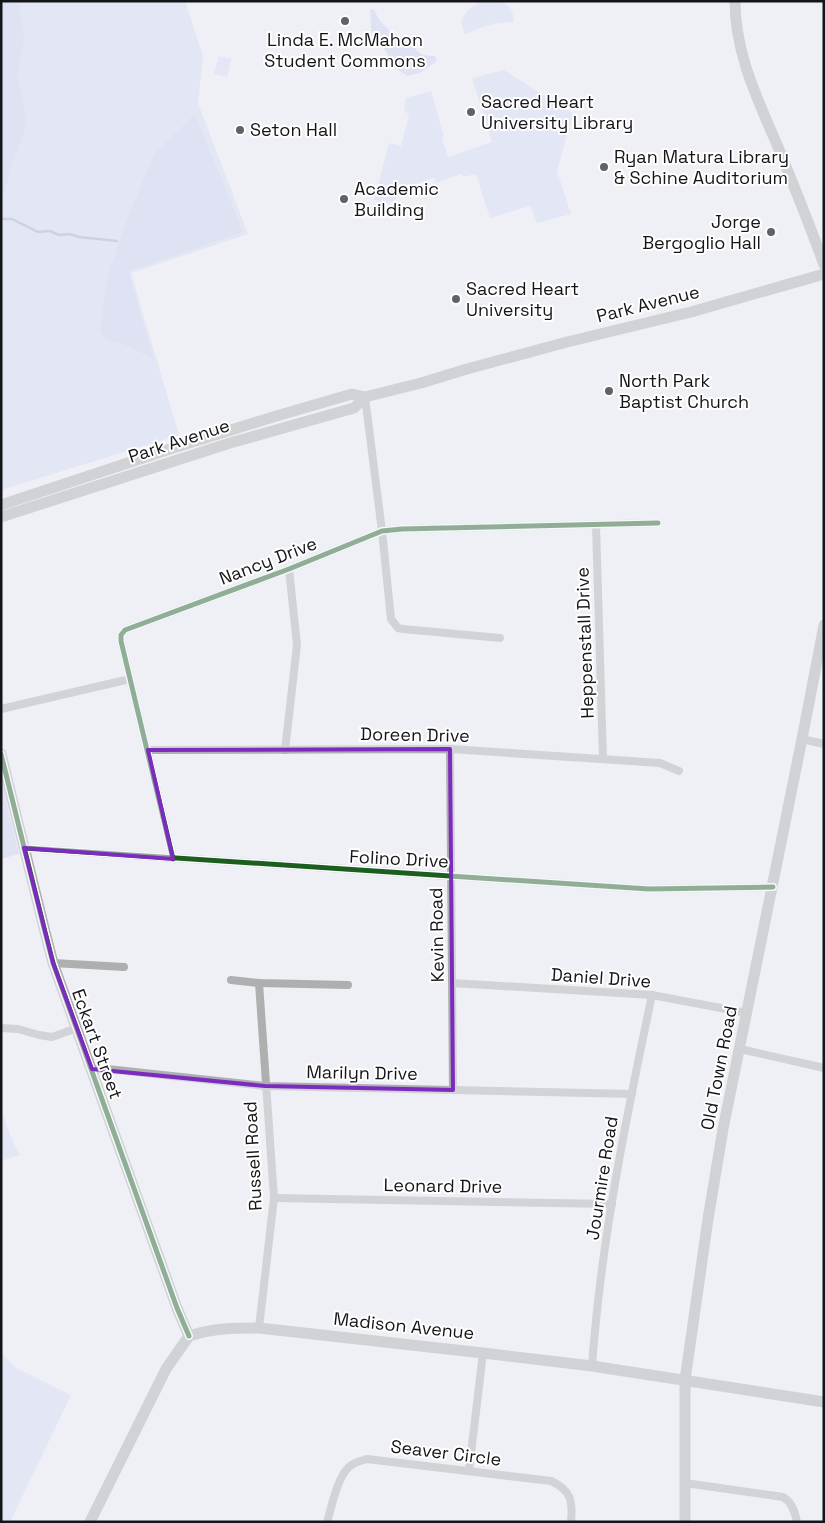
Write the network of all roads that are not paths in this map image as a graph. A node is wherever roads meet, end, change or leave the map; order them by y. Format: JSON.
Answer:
{"nodes":[{"id":1,"x":735,"y":1,"type":"edge"},
{"id":2,"x":824,"y":265,"type":"edge"},
{"id":3,"x":824,"y":274,"type":"edge"},
{"id":4,"x":365,"y":397,"type":"junction"},
{"id":5,"x":173,"y":448,"type":"junction"},
{"id":6,"x":180,"y":459,"type":"junction"},
{"id":7,"x":1,"y":505,"type":"edge"},
{"id":8,"x":1,"y":517,"type":"edge"},
{"id":9,"x":658,"y":523,"type":"dead end"},
{"id":10,"x":596,"y":525,"type":"junction"},
{"id":11,"x":382,"y":531,"type":"junction"},
{"id":12,"x":289,"y":569,"type":"junction"},
{"id":13,"x":824,"y":625,"type":"edge"},
{"id":14,"x":500,"y":638,"type":"dead end"},
{"id":15,"x":130,"y":679,"type":"junction"},
{"id":16,"x":1,"y":709,"type":"edge"},
{"id":17,"x":802,"y":739,"type":"junction"},
{"id":18,"x":824,"y":744,"type":"edge"},
{"id":19,"x":450,"y":749,"type":"junction"},
{"id":20,"x":148,"y":750,"type":"junction"},
{"id":21,"x":285,"y":750,"type":"junction"},
{"id":22,"x":1,"y":754,"type":"edge"},
{"id":23,"x":603,"y":759,"type":"junction"},
{"id":24,"x":679,"y":771,"type":"dead end"},
{"id":25,"x":24,"y":848,"type":"junction"},
{"id":26,"x":173,"y":859,"type":"junction"},
{"id":27,"x":451,"y":876,"type":"junction"},
{"id":28,"x":773,"y":887,"type":"junction"},
{"id":29,"x":54,"y":963,"type":"junction"},
{"id":30,"x":124,"y":967,"type":"dead end"},
{"id":31,"x":231,"y":980,"type":"dead end"},
{"id":32,"x":259,"y":983,"type":"junction"},
{"id":33,"x":452,"y":983,"type":"junction"},
{"id":34,"x":348,"y":985,"type":"dead end"},
{"id":35,"x":652,"y":995,"type":"junction"},
{"id":36,"x":748,"y":1013,"type":"junction"},
{"id":37,"x":1,"y":1028,"type":"edge"},
{"id":38,"x":77,"y":1028,"type":"junction"},
{"id":39,"x":740,"y":1049,"type":"junction"},
{"id":40,"x":824,"y":1068,"type":"edge"},
{"id":41,"x":92,"y":1069,"type":"junction"},
{"id":42,"x":265,"y":1086,"type":"junction"},
{"id":43,"x":453,"y":1090,"type":"junction"},
{"id":44,"x":632,"y":1094,"type":"junction"},
{"id":45,"x":274,"y":1198,"type":"junction"},
{"id":46,"x":612,"y":1204,"type":"junction"},
{"id":47,"x":259,"y":1328,"type":"junction"},
{"id":48,"x":189,"y":1336,"type":"junction"},
{"id":49,"x":483,"y":1353,"type":"junction"},
{"id":50,"x":592,"y":1366,"type":"junction"},
{"id":51,"x":685,"y":1380,"type":"junction"},
{"id":52,"x":824,"y":1402,"type":"edge"},
{"id":53,"x":469,"y":1470,"type":"junction"},
{"id":54,"x":685,"y":1482,"type":"junction"},
{"id":55,"x":90,"y":1522,"type":"edge"},
{"id":56,"x":327,"y":1522,"type":"edge"},
{"id":57,"x":571,"y":1522,"type":"edge"},
{"id":58,"x":685,"y":1522,"type":"edge"},
{"id":59,"x":797,"y":1522,"type":"edge"}],
"edges":[{"from":1,"to":2,"type":"main road"},
{"from":3,"to":4,"type":"main road","name":"Park Avenue"},
{"from":4,"to":5,"type":"main road","name":"Park Avenue"},
{"from":4,"to":6,"type":"main road","name":"Park Avenue"},
{"from":4,"to":11,"type":"street"},
{"from":5,"to":6,"type":"main road"},
{"from":5,"to":7,"type":"main road","name":"Park Avenue"},
{"from":6,"to":8,"type":"main road","name":"Park Avenue"},
{"from":9,"to":10,"type":"street","name":"Nancy Drive"},
{"from":10,"to":11,"type":"street","name":"Nancy Drive"},
{"from":10,"to":23,"type":"street","name":"Heppenstall Drive"},
{"from":11,"to":12,"type":"street","name":"Nancy Drive"},
{"from":11,"to":14,"type":"street"},
{"from":12,"to":15,"type":"street","name":"Nancy Drive"},
{"from":12,"to":21,"type":"street"},
{"from":13,"to":17,"type":"main road","name":"Old Town Road"},
{"from":15,"to":16,"type":"street"},
{"from":15,"to":20,"type":"street","name":"Nancy Drive"},
{"from":17,"to":18,"type":"street"},
{"from":17,"to":28,"type":"main road","name":"Old Town Road"},
{"from":19,"to":21,"type":"street","name":"Doreen Drive"},
{"from":19,"to":23,"type":"street","name":"Doreen Drive"},
{"from":19,"to":27,"type":"street","name":"Kevin Road"},
{"from":20,"to":21,"type":"street","name":"Doreen Drive"},
{"from":20,"to":26,"type":"street","name":"Nancy Drive"},
{"from":22,"to":25,"type":"main road","name":"Eckart Street"},
{"from":23,"to":24,"type":"street","name":"Doreen Drive"},
{"from":25,"to":26,"type":"street","name":"Folino Drive"},
{"from":25,"to":29,"type":"main road","name":"Eckart Street"},
{"from":26,"to":27,"type":"street","name":"Folino Drive"},
{"from":27,"to":28,"type":"street","name":"Folino Drive"},
{"from":27,"to":33,"type":"street","name":"Kevin Road"},
{"from":28,"to":36,"type":"main road","name":"Old Town Road"},
{"from":29,"to":30,"type":"street"},
{"from":29,"to":38,"type":"main road","name":"Eckart Street"},
{"from":31,"to":32,"type":"street"},
{"from":32,"to":34,"type":"street"},
{"from":32,"to":42,"type":"street","name":"Russell Road"},
{"from":33,"to":35,"type":"street","name":"Daniel Drive"},
{"from":33,"to":43,"type":"street","name":"Kevin Road"},
{"from":35,"to":36,"type":"street","name":"Daniel Drive"},
{"from":35,"to":44,"type":"street","name":"Jourmire Road"},
{"from":36,"to":39,"type":"main road","name":"Old Town Road"},
{"from":37,"to":38,"type":"street"},
{"from":38,"to":41,"type":"main road","name":"Eckart Street"},
{"from":39,"to":40,"type":"street"},
{"from":39,"to":51,"type":"main road","name":"Old Town Road"},
{"from":41,"to":42,"type":"street","name":"Marilyn Drive"},
{"from":41,"to":48,"type":"main road","name":"Eckart Street"},
{"from":42,"to":43,"type":"street","name":"Marilyn Drive"},
{"from":42,"to":45,"type":"street","name":"Russell Road"},
{"from":43,"to":44,"type":"street","name":"Marilyn Drive"},
{"from":44,"to":46,"type":"street","name":"Jourmire Road"},
{"from":45,"to":46,"type":"street","name":"Leonard Drive"},
{"from":45,"to":47,"type":"street","name":"Russell Road"},
{"from":46,"to":50,"type":"street","name":"Jourmire Road"},
{"from":47,"to":48,"type":"main road","name":"Madison Avenue"},
{"from":47,"to":49,"type":"main road","name":"Madison Avenue"},
{"from":48,"to":55,"type":"main road"},
{"from":49,"to":50,"type":"main road","name":"Madison Avenue"},
{"from":49,"to":53,"type":"street"},
{"from":50,"to":51,"type":"main road","name":"Madison Avenue"},
{"from":51,"to":52,"type":"main road","name":"Madison Avenue"},
{"from":51,"to":54,"type":"main road","name":"Old Town Road"},
{"from":53,"to":56,"type":"street","name":"Seaver Circle"},
{"from":53,"to":57,"type":"street","name":"Seaver Circle"},
{"from":54,"to":58,"type":"main road","name":"Old Town Road"},
{"from":54,"to":59,"type":"street"}]}
